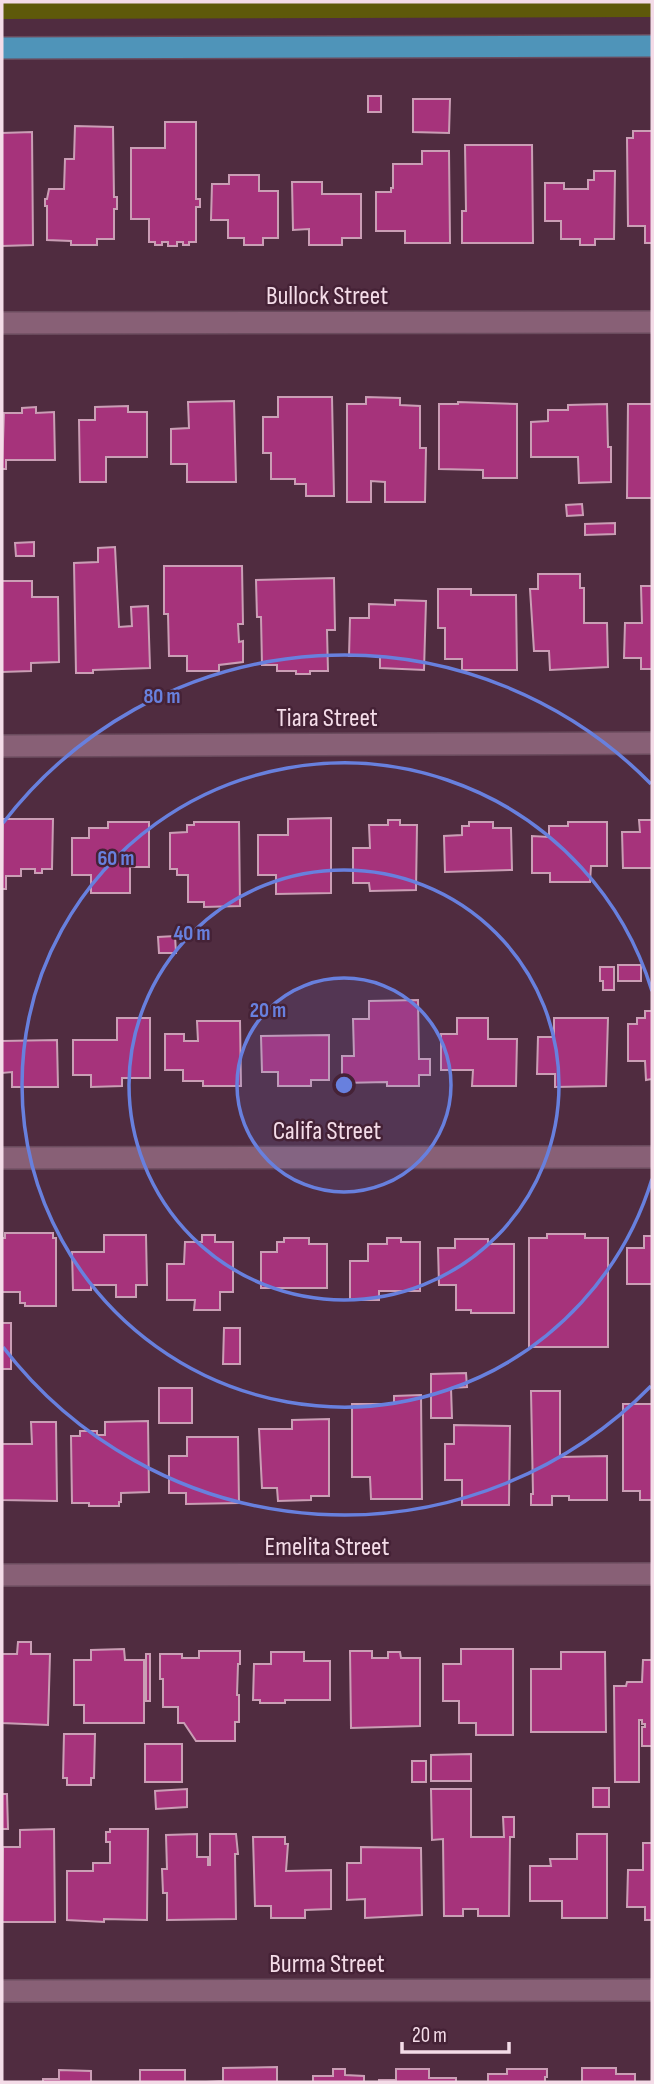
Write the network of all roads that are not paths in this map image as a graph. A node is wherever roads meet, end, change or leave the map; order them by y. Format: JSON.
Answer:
{"nodes":[{"id":1,"x":652,"y":46,"type":"edge"},
{"id":2,"x":2,"y":48,"type":"edge"},
{"id":3,"x":652,"y":322,"type":"edge"},
{"id":4,"x":2,"y":323,"type":"edge"},
{"id":5,"x":652,"y":743,"type":"edge"},
{"id":6,"x":2,"y":746,"type":"edge"},
{"id":7,"x":652,"y":1157,"type":"edge"},
{"id":8,"x":2,"y":1158,"type":"edge"},
{"id":9,"x":652,"y":1574,"type":"edge"},
{"id":10,"x":2,"y":1575,"type":"edge"},
{"id":11,"x":652,"y":1990,"type":"edge"},
{"id":12,"x":2,"y":1992,"type":"edge"}],
"edges":[{"from":1,"to":2,"type":"main road"},
{"from":3,"to":4,"type":"street","name":"Bullock Street"},
{"from":5,"to":6,"type":"street","name":"Tiara Street"},
{"from":7,"to":8,"type":"street","name":"Califa Street"},
{"from":9,"to":10,"type":"street","name":"Emelita Street"},
{"from":11,"to":12,"type":"street","name":"Burma Street"}]}
